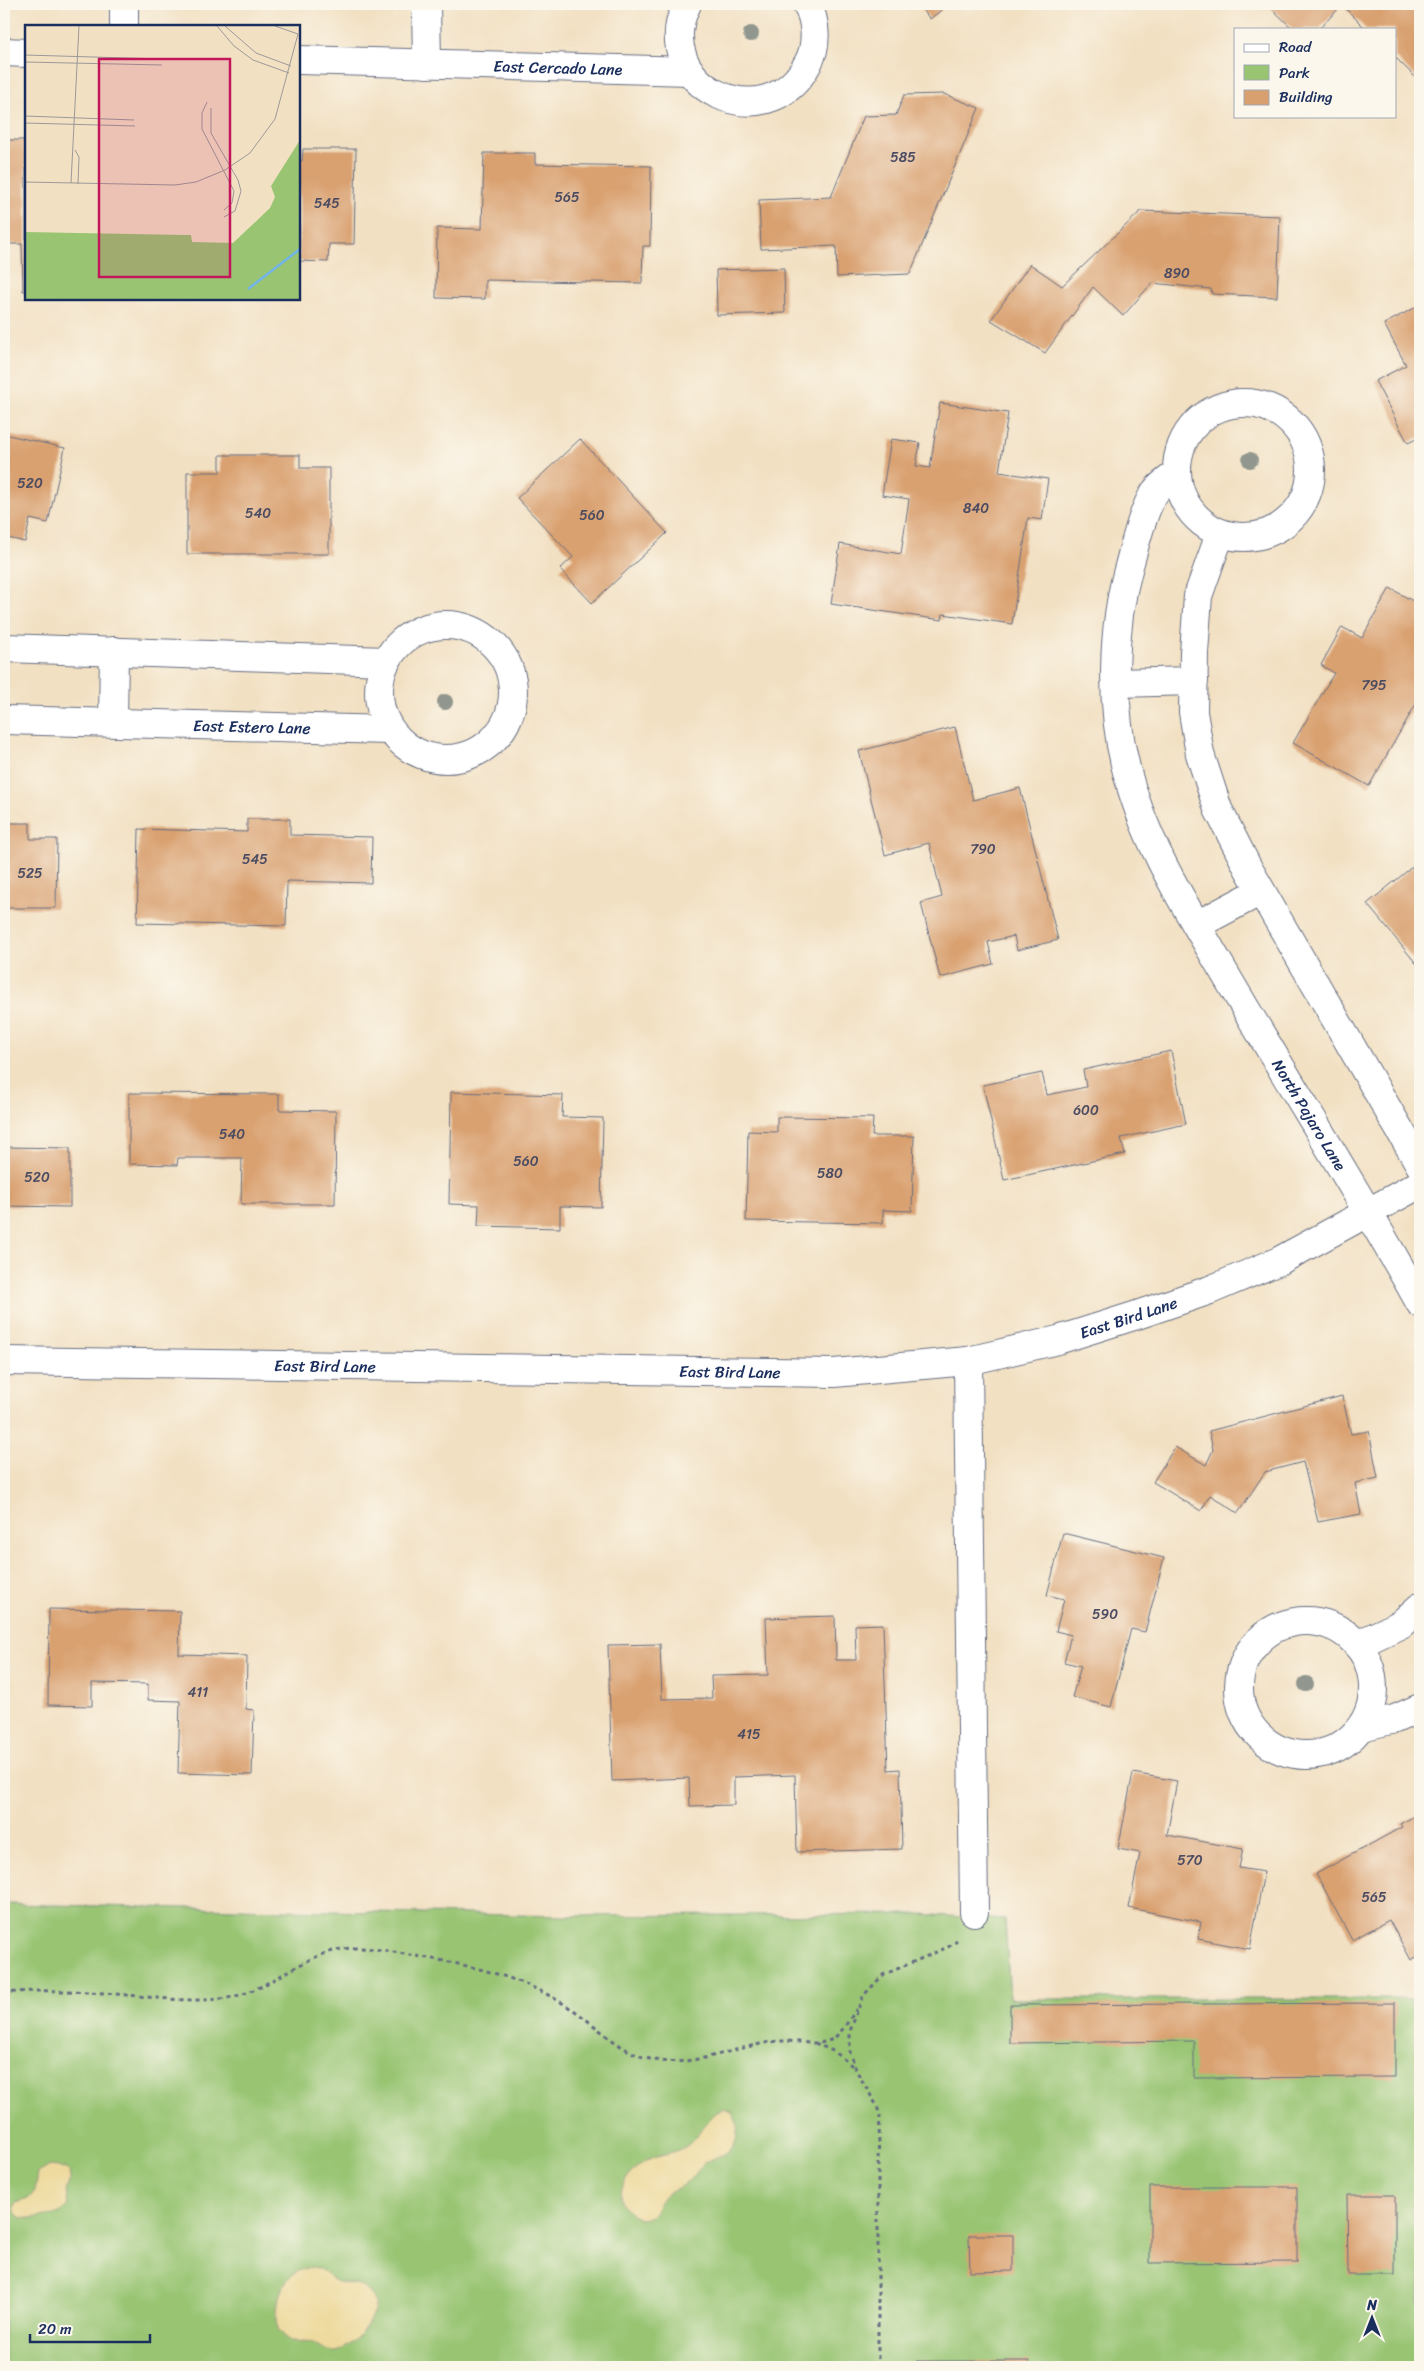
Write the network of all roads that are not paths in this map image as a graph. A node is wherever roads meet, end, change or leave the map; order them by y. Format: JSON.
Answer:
{"nodes":[{"id":1,"x":124,"y":4,"type":"edge"},
{"id":2,"x":426,"y":4,"type":"edge"},
{"id":3,"x":687,"y":4,"type":"edge"},
{"id":4,"x":807,"y":4,"type":"edge"},
{"id":5,"x":124,"y":25,"type":"edge"},
{"id":6,"x":4,"y":52,"type":"edge"},
{"id":7,"x":25,"y":53,"type":"edge"},
{"id":8,"x":300,"y":60,"type":"edge"},
{"id":9,"x":427,"y":64,"type":"junction"},
{"id":10,"x":690,"y":71,"type":"junction"},
{"id":11,"x":1176,"y":474,"type":"junction"},
{"id":12,"x":1220,"y":534,"type":"junction"},
{"id":13,"x":4,"y":648,"type":"edge"},
{"id":14,"x":114,"y":651,"type":"junction"},
{"id":15,"x":386,"y":660,"type":"junction"},
{"id":16,"x":1194,"y":681,"type":"junction"},
{"id":17,"x":1116,"y":683,"type":"junction"},
{"id":18,"x":4,"y":720,"type":"edge"},
{"id":19,"x":113,"y":722,"type":"junction"},
{"id":20,"x":389,"y":730,"type":"junction"},
{"id":21,"x":1261,"y":891,"type":"junction"},
{"id":22,"x":1197,"y":925,"type":"junction"},
{"id":23,"x":1420,"y":1165,"type":"edge"},
{"id":24,"x":1420,"y":1184,"type":"edge"},
{"id":25,"x":1370,"y":1213,"type":"junction"},
{"id":26,"x":1420,"y":1303,"type":"edge"},
{"id":27,"x":968,"y":1360,"type":"junction"},
{"id":28,"x":4,"y":1361,"type":"edge"},
{"id":29,"x":1420,"y":1607,"type":"edge"},
{"id":30,"x":1357,"y":1645,"type":"junction"},
{"id":31,"x":1420,"y":1708,"type":"edge"},
{"id":32,"x":1361,"y":1727,"type":"junction"},
{"id":33,"x":974,"y":1912,"type":"road end"}],
"edges":[{"from":1,"to":5,"type":"street"},
{"from":2,"to":9,"type":"street"},
{"from":3,"to":10,"type":"street"},
{"from":4,"to":10,"type":"street"},
{"from":6,"to":7,"type":"street"},
{"from":8,"to":9,"type":"street","name":"East Cercado Lane"},
{"from":9,"to":10,"type":"street","name":"East Cercado Lane"},
{"from":11,"to":12,"type":"street"},
{"from":11,"to":12,"type":"street"},
{"from":11,"to":17,"type":"street","name":"North Pajaro Lane"},
{"from":12,"to":16,"type":"street"},
{"from":13,"to":14,"type":"street"},
{"from":14,"to":15,"type":"street"},
{"from":14,"to":19,"type":"street"},
{"from":15,"to":20,"type":"street"},
{"from":15,"to":20,"type":"street"},
{"from":16,"to":17,"type":"street"},
{"from":16,"to":21,"type":"street"},
{"from":17,"to":22,"type":"street","name":"North Pajaro Lane"},
{"from":18,"to":19,"type":"street","name":"East Estero Lane"},
{"from":19,"to":20,"type":"street","name":"East Estero Lane"},
{"from":21,"to":22,"type":"street"},
{"from":21,"to":23,"type":"street"},
{"from":22,"to":25,"type":"street","name":"North Pajaro Lane"},
{"from":24,"to":25,"type":"street","name":"East Bird Lane"},
{"from":25,"to":26,"type":"street","name":"North Pajaro Lane"},
{"from":25,"to":27,"type":"street","name":"East Bird Lane"},
{"from":27,"to":28,"type":"street","name":"East Bird Lane"},
{"from":27,"to":33,"type":"street"},
{"from":29,"to":30,"type":"street"},
{"from":30,"to":32,"type":"street"},
{"from":30,"to":32,"type":"street"},
{"from":31,"to":32,"type":"street"}]}
